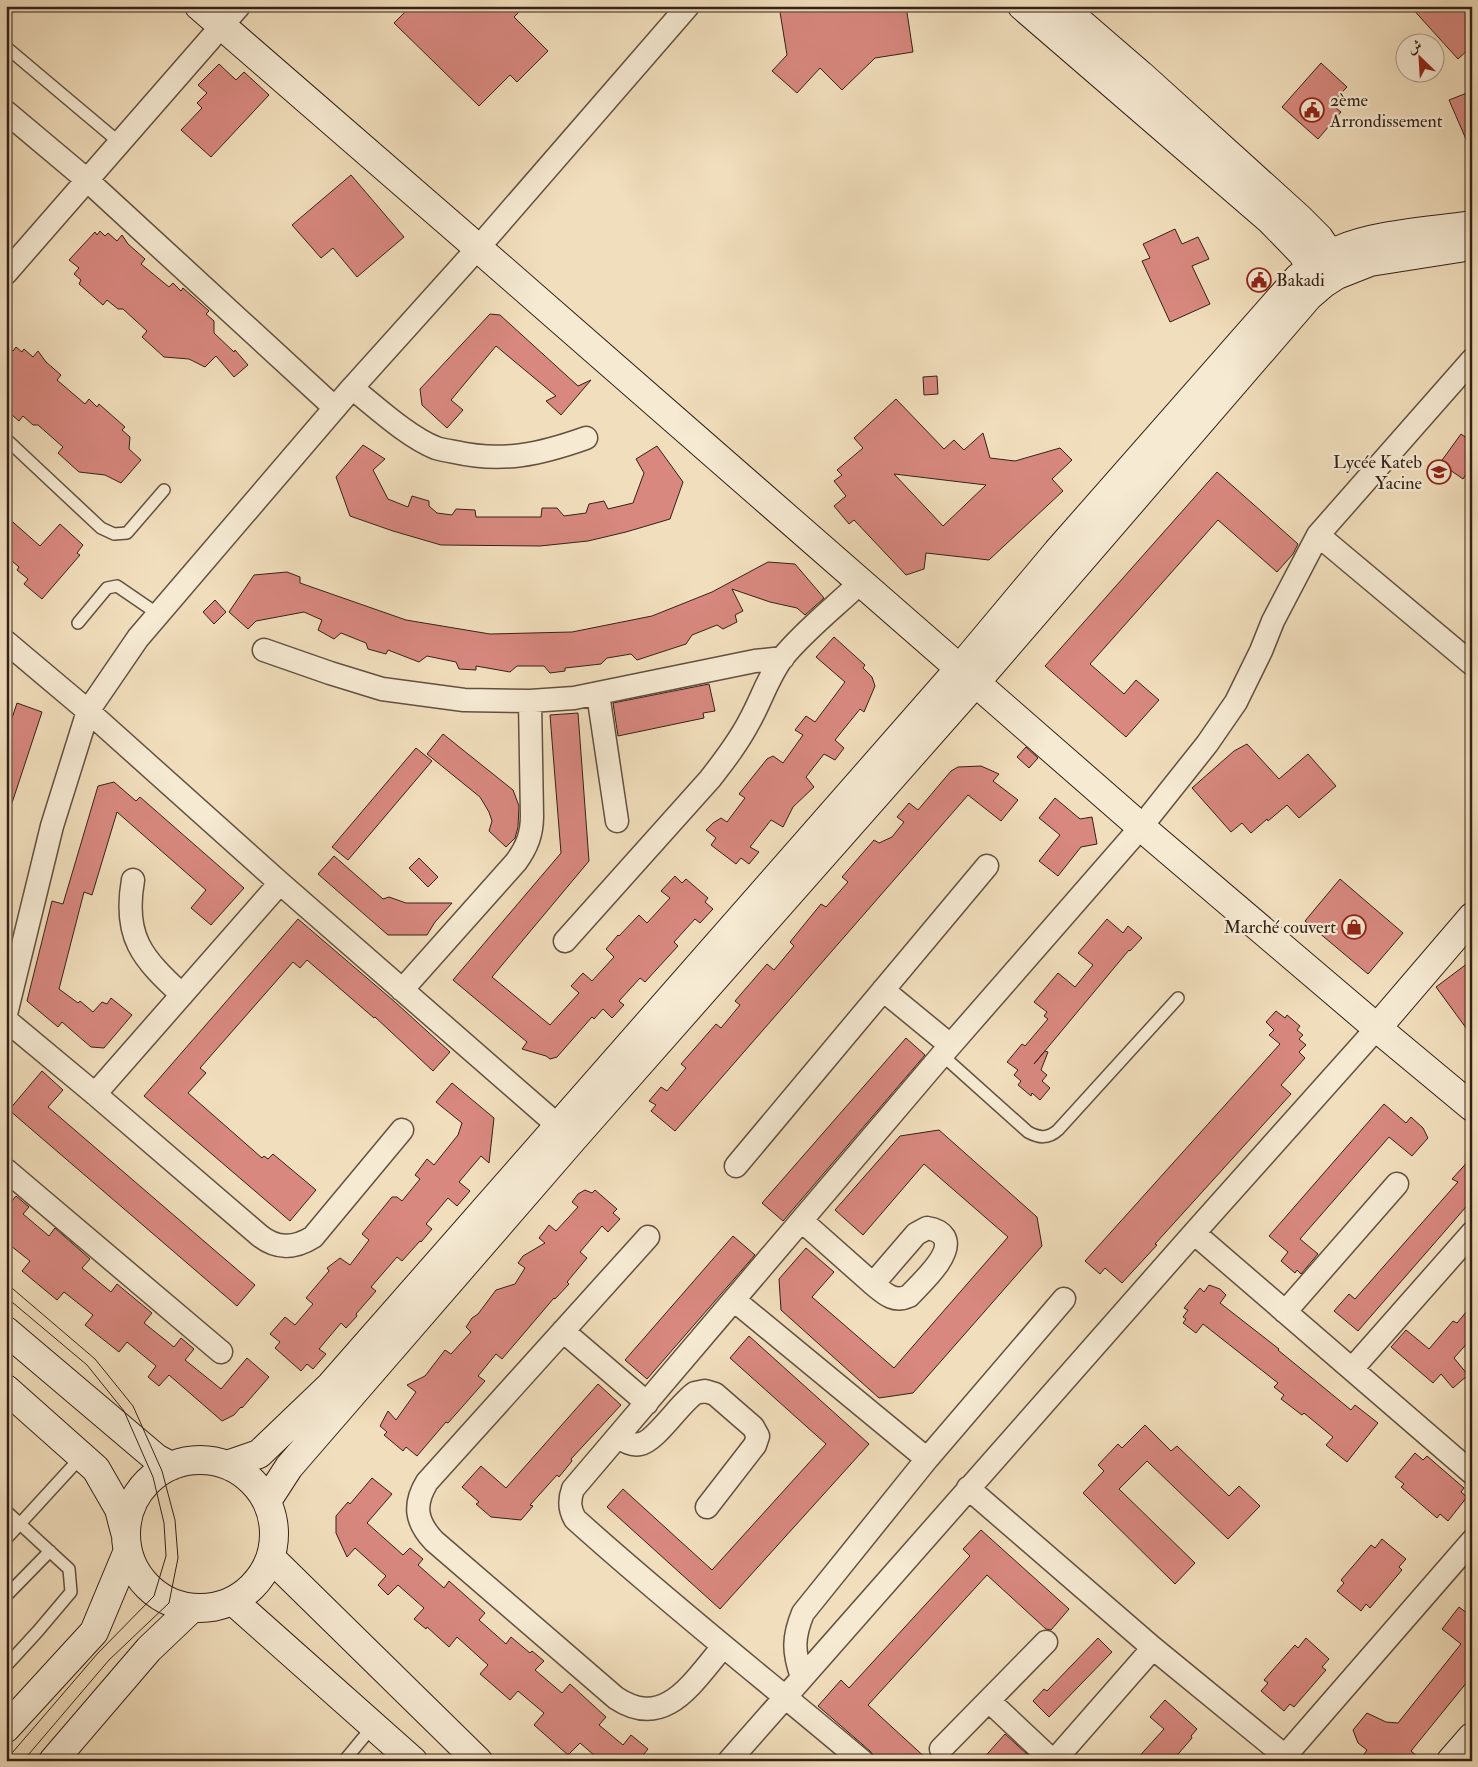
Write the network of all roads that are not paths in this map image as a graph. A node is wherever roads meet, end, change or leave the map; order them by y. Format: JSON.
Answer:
{"nodes":[{"id":1,"x":199,"y":6,"type":"edge"},
{"id":2,"x":239,"y":6,"type":"edge"},
{"id":3,"x":1022,"y":6,"type":"edge"},
{"id":4,"x":1060,"y":6,"type":"edge"},
{"id":5,"x":679,"y":10,"type":"edge"},
{"id":6,"x":221,"y":26,"type":"junction"},
{"id":7,"x":6,"y":47,"type":"edge"},
{"id":8,"x":6,"y":112,"type":"edge"},
{"id":9,"x":120,"y":143,"type":"junction"},
{"id":10,"x":87,"y":180,"type":"junction"},
{"id":11,"x":1291,"y":225,"type":"junction"},
{"id":12,"x":1472,"y":225,"type":"edge"},
{"id":13,"x":1368,"y":241,"type":"junction"},
{"id":14,"x":1472,"y":246,"type":"edge"},
{"id":15,"x":478,"y":248,"type":"junction"},
{"id":16,"x":1327,"y":269,"type":"junction"},
{"id":17,"x":6,"y":273,"type":"edge"},
{"id":18,"x":1292,"y":285,"type":"junction"},
{"id":19,"x":1472,"y":360,"type":"edge"},
{"id":20,"x":352,"y":388,"type":"junction"},
{"id":21,"x":335,"y":408,"type":"junction"},
{"id":22,"x":586,"y":438,"type":"dead end"},
{"id":23,"x":6,"y":439,"type":"edge"},
{"id":24,"x":164,"y":490,"type":"dead end"},
{"id":25,"x":1318,"y":535,"type":"junction"},
{"id":26,"x":861,"y":582,"type":"junction"},
{"id":27,"x":158,"y":614,"type":"junction"},
{"id":28,"x":78,"y":623,"type":"dead end"},
{"id":29,"x":6,"y":642,"type":"edge"},
{"id":30,"x":264,"y":650,"type":"dead end"},
{"id":31,"x":783,"y":658,"type":"junction"},
{"id":32,"x":1472,"y":664,"type":"edge"},
{"id":33,"x":968,"y":675,"type":"junction"},
{"id":34,"x":598,"y":694,"type":"junction"},
{"id":35,"x":530,"y":701,"type":"junction"},
{"id":36,"x":88,"y":711,"type":"junction"},
{"id":37,"x":617,"y":821,"type":"dead end"},
{"id":38,"x":1141,"y":827,"type":"junction"},
{"id":39,"x":987,"y":866,"type":"dead end"},
{"id":40,"x":133,"y":880,"type":"dead end"},
{"id":41,"x":280,"y":883,"type":"junction"},
{"id":42,"x":1472,"y":917,"type":"edge"},
{"id":43,"x":565,"y":941,"type":"dead end"},
{"id":44,"x":402,"y":990,"type":"junction"},
{"id":45,"x":883,"y":990,"type":"junction"},
{"id":46,"x":182,"y":994,"type":"junction"},
{"id":47,"x":1178,"y":998,"type":"dead end"},
{"id":48,"x":6,"y":1014,"type":"edge"},
{"id":49,"x":6,"y":1020,"type":"edge"},
{"id":50,"x":1377,"y":1028,"type":"junction"},
{"id":51,"x":946,"y":1050,"type":"junction"},
{"id":52,"x":95,"y":1094,"type":"junction"},
{"id":53,"x":1469,"y":1098,"type":"edge"},
{"id":54,"x":402,"y":1130,"type":"dead end"},
{"id":55,"x":566,"y":1132,"type":"junction"},
{"id":56,"x":736,"y":1166,"type":"dead end"},
{"id":57,"x":6,"y":1170,"type":"edge"},
{"id":58,"x":1397,"y":1184,"type":"dead end"},
{"id":59,"x":802,"y":1220,"type":"junction"},
{"id":60,"x":1194,"y":1233,"type":"junction"},
{"id":61,"x":1472,"y":1233,"type":"edge"},
{"id":62,"x":648,"y":1237,"type":"dead end"},
{"id":63,"x":873,"y":1284,"type":"dead end"},
{"id":64,"x":1064,"y":1299,"type":"dead end"},
{"id":65,"x":734,"y":1300,"type":"junction"},
{"id":66,"x":1285,"y":1312,"type":"junction"},
{"id":67,"x":6,"y":1331,"type":"edge"},
{"id":68,"x":563,"y":1331,"type":"junction"},
{"id":69,"x":221,"y":1352,"type":"dead end"},
{"id":70,"x":1352,"y":1370,"type":"junction"},
{"id":71,"x":6,"y":1389,"type":"edge"},
{"id":72,"x":646,"y":1402,"type":"junction"},
{"id":73,"x":618,"y":1436,"type":"junction"},
{"id":74,"x":82,"y":1456,"type":"junction"},
{"id":75,"x":927,"y":1459,"type":"junction"},
{"id":76,"x":228,"y":1465,"type":"junction"},
{"id":77,"x":171,"y":1466,"type":"junction"},
{"id":78,"x":1472,"y":1473,"type":"edge"},
{"id":79,"x":968,"y":1488,"type":"junction"},
{"id":80,"x":267,"y":1501,"type":"junction"},
{"id":81,"x":708,"y":1507,"type":"dead end"},
{"id":82,"x":6,"y":1511,"type":"edge"},
{"id":83,"x":20,"y":1524,"type":"junction"},
{"id":84,"x":6,"y":1539,"type":"edge"},
{"id":85,"x":1472,"y":1541,"type":"edge"},
{"id":86,"x":126,"y":1543,"type":"junction"},
{"id":87,"x":50,"y":1551,"type":"junction"},
{"id":88,"x":271,"y":1558,"type":"junction"},
{"id":89,"x":6,"y":1596,"type":"edge"},
{"id":90,"x":233,"y":1601,"type":"junction"},
{"id":91,"x":191,"y":1608,"type":"junction"},
{"id":92,"x":1046,"y":1642,"type":"dead end"},
{"id":93,"x":723,"y":1647,"type":"junction"},
{"id":94,"x":1152,"y":1648,"type":"junction"},
{"id":95,"x":6,"y":1666,"type":"edge"},
{"id":96,"x":802,"y":1677,"type":"junction"},
{"id":97,"x":786,"y":1697,"type":"junction"},
{"id":98,"x":989,"y":1701,"type":"junction"},
{"id":99,"x":373,"y":1726,"type":"junction"},
{"id":100,"x":6,"y":1728,"type":"edge"},
{"id":101,"x":1472,"y":1738,"type":"edge"},
{"id":102,"x":941,"y":1749,"type":"dead end"},
{"id":103,"x":1288,"y":1758,"type":"edge"},
{"id":104,"x":474,"y":1759,"type":"edge"},
{"id":105,"x":53,"y":1761,"type":"edge"},
{"id":106,"x":344,"y":1761,"type":"edge"},
{"id":107,"x":413,"y":1761,"type":"edge"},
{"id":108,"x":729,"y":1761,"type":"edge"},
{"id":109,"x":862,"y":1761,"type":"edge"},
{"id":110,"x":1054,"y":1761,"type":"edge"},
{"id":111,"x":1451,"y":1761,"type":"edge"}],
"edges":[{"from":1,"to":6,"type":"main road"},
{"from":2,"to":6,"type":"street"},
{"from":3,"to":11,"type":"main road"},
{"from":4,"to":11,"type":"main road"},
{"from":5,"to":15,"type":"street"},
{"from":6,"to":9,"type":"street"},
{"from":6,"to":15,"type":"main road"},
{"from":7,"to":9,"type":"lane"},
{"from":8,"to":10,"type":"street"},
{"from":9,"to":10,"type":"street"},
{"from":10,"to":17,"type":"street"},
{"from":10,"to":21,"type":"street"},
{"from":11,"to":13,"type":"main road"},
{"from":11,"to":16,"type":"main road"},
{"from":11,"to":18,"type":"main road"},
{"from":12,"to":13,"type":"main road"},
{"from":13,"to":16,"type":"main road"},
{"from":14,"to":16,"type":"main road"},
{"from":15,"to":20,"type":"street"},
{"from":15,"to":26,"type":"main road"},
{"from":16,"to":18,"type":"main road"},
{"from":16,"to":33,"type":"main road"},
{"from":18,"to":33,"type":"main road"},
{"from":19,"to":25,"type":"street"},
{"from":20,"to":21,"type":"street"},
{"from":20,"to":22,"type":"street"},
{"from":21,"to":27,"type":"street"},
{"from":23,"to":24,"type":"lane"},
{"from":25,"to":32,"type":"street"},
{"from":25,"to":38,"type":"street"},
{"from":26,"to":31,"type":"street"},
{"from":26,"to":33,"type":"main road"},
{"from":27,"to":28,"type":"lane"},
{"from":27,"to":36,"type":"street"},
{"from":29,"to":36,"type":"street"},
{"from":30,"to":35,"type":"street"},
{"from":31,"to":34,"type":"street"},
{"from":31,"to":43,"type":"street"},
{"from":33,"to":38,"type":"main road"},
{"from":33,"to":55,"type":"main road"},
{"from":34,"to":35,"type":"street"},
{"from":34,"to":37,"type":"street"},
{"from":35,"to":44,"type":"street"},
{"from":36,"to":41,"type":"street"},
{"from":36,"to":48,"type":"street"},
{"from":38,"to":50,"type":"main road"},
{"from":38,"to":51,"type":"street"},
{"from":39,"to":45,"type":"street"},
{"from":40,"to":46,"type":"street"},
{"from":41,"to":44,"type":"street"},
{"from":41,"to":46,"type":"street"},
{"from":42,"to":50,"type":"main road"},
{"from":44,"to":55,"type":"street"},
{"from":45,"to":51,"type":"street"},
{"from":45,"to":56,"type":"street"},
{"from":46,"to":52,"type":"street"},
{"from":47,"to":51,"type":"lane"},
{"from":49,"to":52,"type":"street"},
{"from":50,"to":53,"type":"main road"},
{"from":50,"to":60,"type":"street"},
{"from":51,"to":59,"type":"street"},
{"from":52,"to":54,"type":"street"},
{"from":55,"to":76,"type":"main road"},
{"from":55,"to":80,"type":"main road"},
{"from":57,"to":69,"type":"street"},
{"from":58,"to":66,"type":"street"},
{"from":59,"to":63,"type":"street"},
{"from":59,"to":65,"type":"street"},
{"from":60,"to":66,"type":"street"},
{"from":60,"to":79,"type":"street"},
{"from":61,"to":70,"type":"street"},
{"from":62,"to":68,"type":"street"},
{"from":64,"to":75,"type":"street"},
{"from":65,"to":72,"type":"street"},
{"from":65,"to":75,"type":"street"},
{"from":66,"to":70,"type":"street"},
{"from":67,"to":77,"type":"main road"},
{"from":68,"to":72,"type":"street"},
{"from":68,"to":93,"type":"street"},
{"from":70,"to":78,"type":"street"},
{"from":71,"to":74,"type":"main road"},
{"from":72,"to":73,"type":"street"},
{"from":73,"to":81,"type":"street"},
{"from":73,"to":93,"type":"street"},
{"from":74,"to":83,"type":"lane"},
{"from":74,"to":86,"type":"main road"},
{"from":75,"to":96,"type":"street"},
{"from":76,"to":77,"type":"main road"},
{"from":76,"to":80,"type":"main road"},
{"from":77,"to":86,"type":"main road"},
{"from":79,"to":94,"type":"street"},
{"from":79,"to":96,"type":"street"},
{"from":80,"to":88,"type":"main road"},
{"from":82,"to":83,"type":"lane"},
{"from":83,"to":84,"type":"lane"},
{"from":83,"to":87,"type":"lane"},
{"from":85,"to":103,"type":"street"},
{"from":86,"to":91,"type":"main road"},
{"from":86,"to":100,"type":"main road"},
{"from":87,"to":89,"type":"lane"},
{"from":87,"to":95,"type":"lane"},
{"from":88,"to":90,"type":"main road"},
{"from":88,"to":104,"type":"main road"},
{"from":90,"to":91,"type":"main road"},
{"from":90,"to":99,"type":"main road"},
{"from":91,"to":105,"type":"main road"},
{"from":92,"to":98,"type":"street"},
{"from":93,"to":97,"type":"street"},
{"from":94,"to":103,"type":"street"},
{"from":94,"to":110,"type":"street"},
{"from":96,"to":97,"type":"street"},
{"from":97,"to":108,"type":"street"},
{"from":97,"to":109,"type":"street"},
{"from":98,"to":102,"type":"street"},
{"from":98,"to":110,"type":"street"},
{"from":99,"to":106,"type":"lane"},
{"from":99,"to":107,"type":"main road"},
{"from":101,"to":111,"type":"main road"}]}
